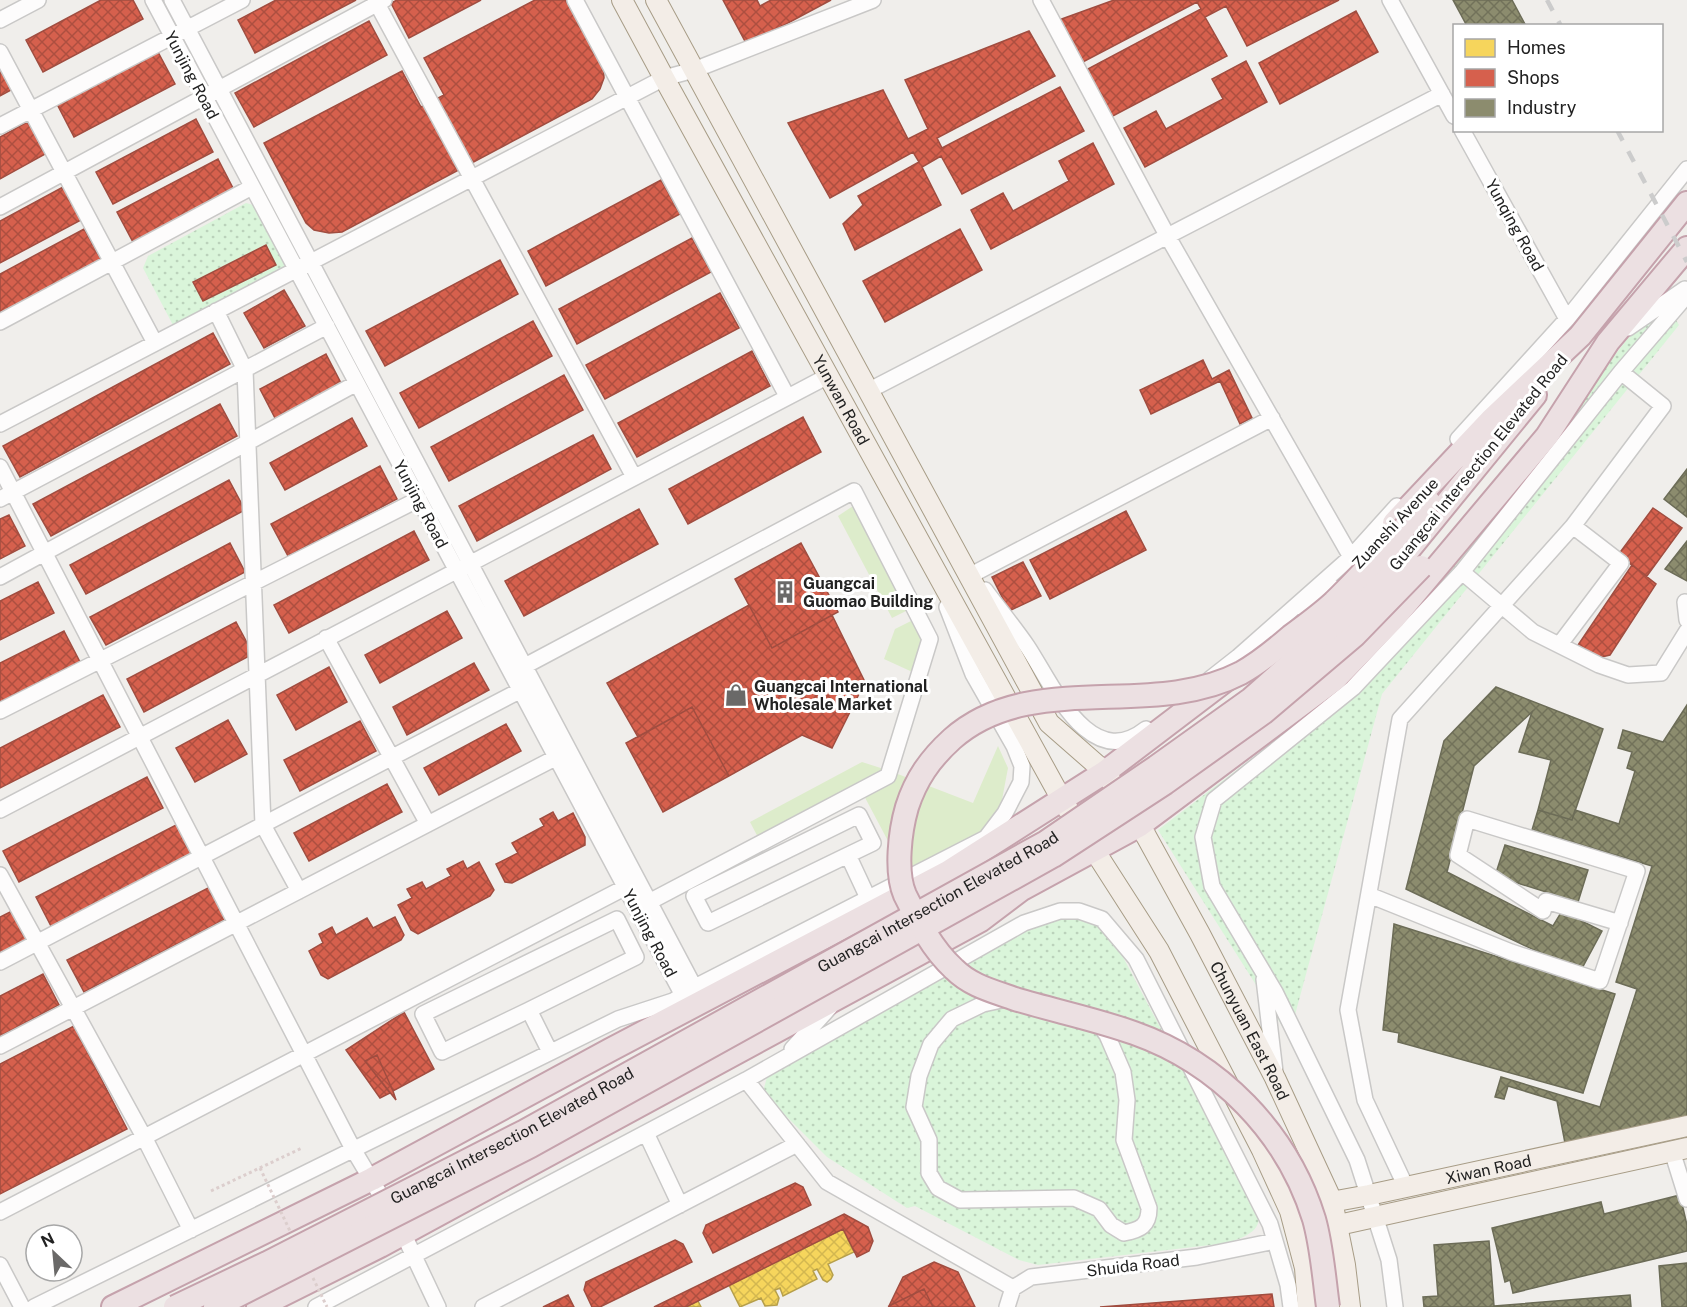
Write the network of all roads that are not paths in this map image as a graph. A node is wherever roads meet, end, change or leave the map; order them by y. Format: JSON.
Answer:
{"nodes":[{"id":1,"x":38,"y":0,"type":"edge"},
{"id":2,"x":153,"y":0,"type":"edge"},
{"id":3,"x":172,"y":0,"type":"edge"},
{"id":4,"x":242,"y":0,"type":"edge"},
{"id":5,"x":575,"y":0,"type":"edge"},
{"id":6,"x":622,"y":0,"type":"edge"},
{"id":7,"x":656,"y":0,"type":"edge"},
{"id":8,"x":873,"y":0,"type":"edge"},
{"id":9,"x":1041,"y":0,"type":"edge"},
{"id":10,"x":1390,"y":0,"type":"edge"},
{"id":11,"x":379,"y":1,"type":"edge"},
{"id":12,"x":0,"y":20,"type":"edge"},
{"id":13,"x":187,"y":28,"type":"junction"},
{"id":14,"x":172,"y":37,"type":"junction"},
{"id":15,"x":0,"y":52,"type":"edge"},
{"id":16,"x":694,"y":70,"type":"junction"},
{"id":17,"x":664,"y":78,"type":"junction"},
{"id":18,"x":220,"y":90,"type":"junction"},
{"id":19,"x":1442,"y":94,"type":"junction"},
{"id":20,"x":204,"y":98,"type":"junction"},
{"id":21,"x":627,"y":98,"type":"junction"},
{"id":22,"x":31,"y":110,"type":"junction"},
{"id":23,"x":1453,"y":113,"type":"edge"},
{"id":24,"x":0,"y":126,"type":"edge"},
{"id":25,"x":1463,"y":132,"type":"edge"},
{"id":26,"x":1687,"y":169,"type":"edge"},
{"id":27,"x":65,"y":172,"type":"junction"},
{"id":28,"x":472,"y":178,"type":"junction"},
{"id":29,"x":252,"y":187,"type":"junction"},
{"id":30,"x":1687,"y":203,"type":"edge"},
{"id":31,"x":0,"y":207,"type":"edge"},
{"id":32,"x":1168,"y":237,"type":"junction"},
{"id":33,"x":1628,"y":242,"type":"junction"},
{"id":34,"x":1687,"y":248,"type":"edge"},
{"id":35,"x":111,"y":262,"type":"junction"},
{"id":36,"x":310,"y":262,"type":"junction"},
{"id":37,"x":296,"y":270,"type":"junction"},
{"id":38,"x":1687,"y":287,"type":"edge"},
{"id":39,"x":1687,"y":295,"type":"edge"},
{"id":40,"x":216,"y":311,"type":"junction"},
{"id":41,"x":0,"y":322,"type":"edge"},
{"id":42,"x":327,"y":326,"type":"junction"},
{"id":43,"x":1574,"y":328,"type":"junction"},
{"id":44,"x":1608,"y":342,"type":"junction"},
{"id":45,"x":156,"y":343,"type":"junction"},
{"id":46,"x":245,"y":369,"type":"junction"},
{"id":47,"x":1621,"y":372,"type":"junction"},
{"id":48,"x":828,"y":376,"type":"junction"},
{"id":49,"x":357,"y":383,"type":"junction"},
{"id":50,"x":868,"y":391,"type":"junction"},
{"id":51,"x":787,"y":396,"type":"junction"},
{"id":52,"x":1527,"y":405,"type":"junction"},
{"id":53,"x":1272,"y":418,"type":"junction"},
{"id":54,"x":0,"y":424,"type":"edge"},
{"id":55,"x":248,"y":442,"type":"junction"},
{"id":56,"x":0,"y":467,"type":"edge"},
{"id":57,"x":633,"y":477,"type":"junction"},
{"id":58,"x":6,"y":495,"type":"edge"},
{"id":59,"x":419,"y":499,"type":"junction"},
{"id":60,"x":1573,"y":526,"type":"junction"},
{"id":61,"x":952,"y":547,"type":"junction"},
{"id":62,"x":44,"y":554,"type":"junction"},
{"id":63,"x":1351,"y":557,"type":"junction"},
{"id":64,"x":928,"y":559,"type":"junction"},
{"id":65,"x":1414,"y":560,"type":"junction"},
{"id":66,"x":463,"y":567,"type":"junction"},
{"id":67,"x":1462,"y":572,"type":"junction"},
{"id":68,"x":973,"y":574,"type":"junction"},
{"id":69,"x":0,"y":578,"type":"edge"},
{"id":70,"x":254,"y":583,"type":"junction"},
{"id":71,"x":1334,"y":588,"type":"junction"},
{"id":72,"x":1684,"y":602,"type":"dead end"},
{"id":73,"x":1502,"y":605,"type":"junction"},
{"id":74,"x":1687,"y":620,"type":"edge"},
{"id":75,"x":1687,"y":631,"type":"edge"},
{"id":76,"x":326,"y":638,"type":"junction"},
{"id":77,"x":1560,"y":644,"type":"junction"},
{"id":78,"x":1238,"y":657,"type":"junction"},
{"id":79,"x":100,"y":661,"type":"junction"},
{"id":80,"x":523,"y":667,"type":"junction"},
{"id":81,"x":257,"y":674,"type":"junction"},
{"id":82,"x":1334,"y":680,"type":"junction"},
{"id":83,"x":521,"y":690,"type":"junction"},
{"id":84,"x":0,"y":711,"type":"edge"},
{"id":85,"x":140,"y":738,"type":"junction"},
{"id":86,"x":1286,"y":742,"type":"junction"},
{"id":87,"x":556,"y":757,"type":"junction"},
{"id":88,"x":390,"y":758,"type":"junction"},
{"id":89,"x":1105,"y":772,"type":"junction"},
{"id":90,"x":1062,"y":800,"type":"junction"},
{"id":91,"x":0,"y":810,"type":"edge"},
{"id":92,"x":428,"y":824,"type":"junction"},
{"id":93,"x":263,"y":825,"type":"junction"},
{"id":94,"x":1140,"y":825,"type":"junction"},
{"id":95,"x":1094,"y":851,"type":"junction"},
{"id":96,"x":848,"y":855,"type":"junction"},
{"id":97,"x":201,"y":857,"type":"junction"},
{"id":98,"x":0,"y":875,"type":"edge"},
{"id":99,"x":626,"y":887,"type":"junction"},
{"id":100,"x":299,"y":891,"type":"junction"},
{"id":101,"x":1369,"y":895,"type":"junction"},
{"id":102,"x":868,"y":898,"type":"junction"},
{"id":103,"x":649,"y":902,"type":"junction"},
{"id":104,"x":236,"y":923,"type":"junction"},
{"id":105,"x":1024,"y":923,"type":"junction"},
{"id":106,"x":1620,"y":923,"type":"junction"},
{"id":107,"x":953,"y":935,"type":"junction"},
{"id":108,"x":37,"y":943,"type":"junction"},
{"id":109,"x":0,"y":962,"type":"edge"},
{"id":110,"x":1263,"y":972,"type":"junction"},
{"id":111,"x":839,"y":997,"type":"junction"},
{"id":112,"x":1014,"y":998,"type":"dead end"},
{"id":113,"x":688,"y":999,"type":"junction"},
{"id":114,"x":73,"y":1008,"type":"junction"},
{"id":115,"x":529,"y":1010,"type":"junction"},
{"id":116,"x":1096,"y":1022,"type":"dead end"},
{"id":117,"x":0,"y":1046,"type":"edge"},
{"id":118,"x":550,"y":1052,"type":"junction"},
{"id":119,"x":303,"y":1054,"type":"junction"},
{"id":120,"x":784,"y":1058,"type":"junction"},
{"id":121,"x":1275,"y":1078,"type":"junction"},
{"id":122,"x":746,"y":1080,"type":"junction"},
{"id":123,"x":1687,"y":1126,"type":"edge"},
{"id":124,"x":646,"y":1133,"type":"junction"},
{"id":125,"x":144,"y":1137,"type":"junction"},
{"id":126,"x":797,"y":1144,"type":"junction"},
{"id":127,"x":353,"y":1149,"type":"junction"},
{"id":128,"x":1680,"y":1150,"type":"edge"},
{"id":129,"x":372,"y":1179,"type":"junction"},
{"id":130,"x":1406,"y":1187,"type":"junction"},
{"id":131,"x":1369,"y":1195,"type":"junction"},
{"id":132,"x":1687,"y":1199,"type":"edge"},
{"id":133,"x":1332,"y":1201,"type":"junction"},
{"id":134,"x":680,"y":1205,"type":"junction"},
{"id":135,"x":1290,"y":1211,"type":"junction"},
{"id":136,"x":0,"y":1212,"type":"edge"},
{"id":137,"x":1375,"y":1216,"type":"junction"},
{"id":138,"x":1338,"y":1225,"type":"junction"},
{"id":139,"x":191,"y":1230,"type":"junction"},
{"id":140,"x":403,"y":1233,"type":"junction"},
{"id":141,"x":1296,"y":1234,"type":"junction"},
{"id":142,"x":1275,"y":1241,"type":"junction"},
{"id":143,"x":414,"y":1256,"type":"junction"},
{"id":144,"x":0,"y":1265,"type":"edge"},
{"id":145,"x":1013,"y":1288,"type":"junction"},
{"id":146,"x":22,"y":1307,"type":"edge"},
{"id":147,"x":34,"y":1307,"type":"edge"},
{"id":148,"x":113,"y":1307,"type":"edge"},
{"id":149,"x":175,"y":1307,"type":"edge"},
{"id":150,"x":215,"y":1307,"type":"edge"},
{"id":151,"x":258,"y":1307,"type":"edge"},
{"id":152,"x":316,"y":1307,"type":"edge"},
{"id":153,"x":438,"y":1307,"type":"edge"},
{"id":154,"x":483,"y":1307,"type":"edge"},
{"id":155,"x":1007,"y":1307,"type":"edge"},
{"id":156,"x":1291,"y":1307,"type":"edge"},
{"id":157,"x":1308,"y":1307,"type":"edge"},
{"id":158,"x":1328,"y":1307,"type":"edge"},
{"id":159,"x":1350,"y":1307,"type":"edge"},
{"id":160,"x":1395,"y":1307,"type":"edge"}],
"edges":[{"from":1,"to":12,"type":"street"},
{"from":2,"to":14,"type":"street","name":"Yunjing Road"},
{"from":3,"to":13,"type":"street","name":"Yunjing Road"},
{"from":4,"to":13,"type":"street"},
{"from":5,"to":21,"type":"street"},
{"from":6,"to":17,"type":"main road","name":"Yunwan Road"},
{"from":7,"to":16,"type":"main road","name":"Yunwan Road"},
{"from":8,"to":16,"type":"street"},
{"from":9,"to":32,"type":"street"},
{"from":10,"to":19,"type":"street"},
{"from":11,"to":18,"type":"street"},
{"from":11,"to":28,"type":"street"},
{"from":13,"to":14,"type":"street"},
{"from":13,"to":18,"type":"street","name":"Yunjing Road"},
{"from":14,"to":20,"type":"street","name":"Yunjing Road"},
{"from":14,"to":22,"type":"street"},
{"from":15,"to":22,"type":"street"},
{"from":16,"to":17,"type":"street"},
{"from":16,"to":50,"type":"main road","name":"Yunwan Road"},
{"from":17,"to":21,"type":"street"},
{"from":17,"to":48,"type":"main road","name":"Yunwan Road"},
{"from":18,"to":20,"type":"street"},
{"from":18,"to":36,"type":"street","name":"Yunjing Road"},
{"from":19,"to":23,"type":"street"},
{"from":19,"to":32,"type":"street"},
{"from":20,"to":27,"type":"street"},
{"from":20,"to":29,"type":"street","name":"Yunjing Road"},
{"from":21,"to":28,"type":"street"},
{"from":21,"to":51,"type":"street"},
{"from":22,"to":24,"type":"street"},
{"from":22,"to":27,"type":"street"},
{"from":25,"to":43,"type":"street","name":"Yunqing Road"},
{"from":26,"to":33,"type":"street"},
{"from":27,"to":31,"type":"street"},
{"from":27,"to":35,"type":"street"},
{"from":28,"to":36,"type":"street"},
{"from":28,"to":57,"type":"street"},
{"from":29,"to":35,"type":"street"},
{"from":29,"to":37,"type":"street","name":"Yunjing Road"},
{"from":30,"to":43,"type":"highway","name":"Zuanshi Avenue"},
{"from":32,"to":50,"type":"street"},
{"from":32,"to":53,"type":"street"},
{"from":33,"to":43,"type":"street"},
{"from":33,"to":43,"type":"street"},
{"from":34,"to":44,"type":"highway"},
{"from":35,"to":41,"type":"street"},
{"from":35,"to":45,"type":"street"},
{"from":36,"to":37,"type":"street"},
{"from":36,"to":66,"type":"street","name":"Yunjing Road"},
{"from":37,"to":40,"type":"street"},
{"from":37,"to":42,"type":"street","name":"Yunjing Road"},
{"from":38,"to":44,"type":"street"},
{"from":39,"to":47,"type":"street"},
{"from":40,"to":45,"type":"street"},
{"from":40,"to":46,"type":"street"},
{"from":42,"to":46,"type":"street"},
{"from":42,"to":49,"type":"street","name":"Yunjing Road"},
{"from":43,"to":52,"type":"highway","name":"Guangcai Intersection Elevated Road"},
{"from":43,"to":63,"type":"street"},
{"from":43,"to":71,"type":"highway","name":"Zuanshi Avenue"},
{"from":44,"to":65,"type":"highway","name":"Guangcai Intersection Elevated Road"},
{"from":44,"to":82,"type":"highway"},
{"from":45,"to":54,"type":"street"},
{"from":46,"to":55,"type":"street"},
{"from":46,"to":58,"type":"street"},
{"from":47,"to":60,"type":"street"},
{"from":47,"to":67,"type":"street"},
{"from":48,"to":51,"type":"street"},
{"from":48,"to":64,"type":"main road","name":"Yunwan Road"},
{"from":49,"to":55,"type":"street"},
{"from":49,"to":59,"type":"street","name":"Yunjing Road"},
{"from":50,"to":61,"type":"main road","name":"Yunwan Road"},
{"from":51,"to":57,"type":"street"},
{"from":52,"to":65,"type":"highway","name":"Guangcai Intersection Elevated Road"},
{"from":52,"to":158,"type":"highway","bridge":true},
{"from":53,"to":63,"type":"street"},
{"from":53,"to":68,"type":"street"},
{"from":55,"to":62,"type":"street"},
{"from":55,"to":70,"type":"street"},
{"from":56,"to":58,"type":"street"},
{"from":57,"to":66,"type":"street"},
{"from":58,"to":62,"type":"street"},
{"from":59,"to":66,"type":"street","name":"Yunjing Road"},
{"from":59,"to":70,"type":"street"},
{"from":60,"to":73,"type":"street"},
{"from":60,"to":77,"type":"street"},
{"from":61,"to":68,"type":"street"},
{"from":61,"to":89,"type":"main road","name":"Yunwan Road"},
{"from":62,"to":69,"type":"street"},
{"from":62,"to":79,"type":"street"},
{"from":63,"to":78,"type":"street"},
{"from":64,"to":90,"type":"main road","name":"Yunwan Road"},
{"from":64,"to":102,"type":"street"},
{"from":65,"to":149,"type":"highway","name":"Guangcai Intersection Elevated Road","bridge":true},
{"from":65,"to":150,"type":"highway","name":"Guangcai Intersection Elevated Road","bridge":true},
{"from":66,"to":76,"type":"street"},
{"from":66,"to":80,"type":"street","name":"Yunjing Road"},
{"from":66,"to":83,"type":"street","name":"Yunjing Road"},
{"from":67,"to":73,"type":"street"},
{"from":67,"to":86,"type":"street"},
{"from":68,"to":78,"type":"street"},
{"from":70,"to":79,"type":"street"},
{"from":70,"to":81,"type":"street"},
{"from":71,"to":78,"type":"street"},
{"from":71,"to":89,"type":"highway","name":"Zuanshi Avenue"},
{"from":72,"to":74,"type":"street"},
{"from":73,"to":77,"type":"street"},
{"from":73,"to":101,"type":"street"},
{"from":75,"to":77,"type":"street"},
{"from":76,"to":81,"type":"street"},
{"from":76,"to":88,"type":"street"},
{"from":79,"to":84,"type":"street"},
{"from":79,"to":85,"type":"street"},
{"from":80,"to":103,"type":"street","name":"Yunjing Road"},
{"from":80,"to":103,"type":"street"},
{"from":81,"to":85,"type":"street"},
{"from":81,"to":93,"type":"street"},
{"from":82,"to":86,"type":"street"},
{"from":82,"to":94,"type":"highway"},
{"from":83,"to":87,"type":"street","name":"Yunjing Road"},
{"from":83,"to":88,"type":"street"},
{"from":85,"to":91,"type":"street"},
{"from":85,"to":97,"type":"street"},
{"from":86,"to":110,"type":"street"},
{"from":87,"to":92,"type":"street"},
{"from":87,"to":99,"type":"street","name":"Yunjing Road"},
{"from":88,"to":92,"type":"street"},
{"from":88,"to":93,"type":"street"},
{"from":89,"to":90,"type":"highway","name":"Zuanshi Avenue"},
{"from":89,"to":94,"type":"main road","name":"Chunyuan East Road"},
{"from":90,"to":95,"type":"main road"},
{"from":90,"to":113,"type":"highway","name":"Zuanshi Avenue"},
{"from":92,"to":100,"type":"street"},
{"from":93,"to":97,"type":"street"},
{"from":93,"to":100,"type":"street"},
{"from":94,"to":95,"type":"highway"},
{"from":94,"to":121,"type":"main road","name":"Chunyuan East Road"},
{"from":95,"to":107,"type":"highway"},
{"from":95,"to":135,"type":"main road"},
{"from":96,"to":96,"type":"street"},
{"from":96,"to":102,"type":"street"},
{"from":97,"to":104,"type":"street"},
{"from":97,"to":108,"type":"street"},
{"from":98,"to":108,"type":"street"},
{"from":99,"to":113,"type":"street","name":"Yunjing Road"},
{"from":99,"to":119,"type":"street"},
{"from":100,"to":104,"type":"street"},
{"from":101,"to":106,"type":"street"},
{"from":101,"to":130,"type":"street"},
{"from":102,"to":113,"type":"street"},
{"from":103,"to":113,"type":"street","name":"Yunjing Road"},
{"from":104,"to":114,"type":"street"},
{"from":104,"to":119,"type":"street"},
{"from":105,"to":107,"type":"street"},
{"from":105,"to":120,"type":"street"},
{"from":105,"to":142,"type":"street"},
{"from":106,"to":106,"type":"street"},
{"from":107,"to":111,"type":"highway"},
{"from":108,"to":109,"type":"street"},
{"from":108,"to":114,"type":"street"},
{"from":110,"to":121,"type":"street"},
{"from":110,"to":131,"type":"street"},
{"from":111,"to":120,"type":"street"},
{"from":111,"to":140,"type":"highway"},
{"from":112,"to":116,"type":"street"},
{"from":113,"to":118,"type":"street"},
{"from":113,"to":129,"type":"highway","name":"Zuanshi Avenue"},
{"from":114,"to":117,"type":"street"},
{"from":114,"to":125,"type":"street"},
{"from":115,"to":115,"type":"street"},
{"from":115,"to":118,"type":"street"},
{"from":118,"to":127,"type":"street"},
{"from":119,"to":125,"type":"street"},
{"from":119,"to":127,"type":"street"},
{"from":120,"to":122,"type":"street"},
{"from":121,"to":133,"type":"main road","name":"Chunyuan East Road"},
{"from":122,"to":124,"type":"street"},
{"from":122,"to":126,"type":"street"},
{"from":123,"to":130,"type":"main road","name":"Xiwan Road"},
{"from":124,"to":134,"type":"street"},
{"from":124,"to":143,"type":"street"},
{"from":125,"to":136,"type":"street"},
{"from":125,"to":139,"type":"street"},
{"from":126,"to":134,"type":"street"},
{"from":126,"to":145,"type":"street"},
{"from":127,"to":129,"type":"street"},
{"from":127,"to":139,"type":"street"},
{"from":128,"to":132,"type":"street"},
{"from":128,"to":137,"type":"main road","name":"Xiwan Road"},
{"from":129,"to":140,"type":"street"},
{"from":129,"to":148,"type":"highway","name":"Zuanshi Avenue"},
{"from":130,"to":131,"type":"main road","name":"Xiwan Road"},
{"from":131,"to":133,"type":"main road","name":"Xiwan Road"},
{"from":131,"to":137,"type":"street"},
{"from":133,"to":135,"type":"main road","name":"Xiwan Road"},
{"from":133,"to":138,"type":"main road","name":"Chunyuan East Road"},
{"from":134,"to":154,"type":"street"},
{"from":135,"to":141,"type":"main road"},
{"from":137,"to":138,"type":"main road","name":"Xiwan Road"},
{"from":137,"to":160,"type":"street"},
{"from":138,"to":141,"type":"main road","name":"Xiwan Road"},
{"from":138,"to":159,"type":"main road","name":"Chunyuan East Road"},
{"from":139,"to":147,"type":"street"},
{"from":140,"to":143,"type":"street"},
{"from":140,"to":151,"type":"highway"},
{"from":141,"to":157,"type":"main road"},
{"from":142,"to":145,"type":"street","name":"Shuida Road"},
{"from":142,"to":156,"type":"street"},
{"from":143,"to":152,"type":"street"},
{"from":143,"to":153,"type":"street"},
{"from":144,"to":146,"type":"street"},
{"from":145,"to":155,"type":"street"}]}
